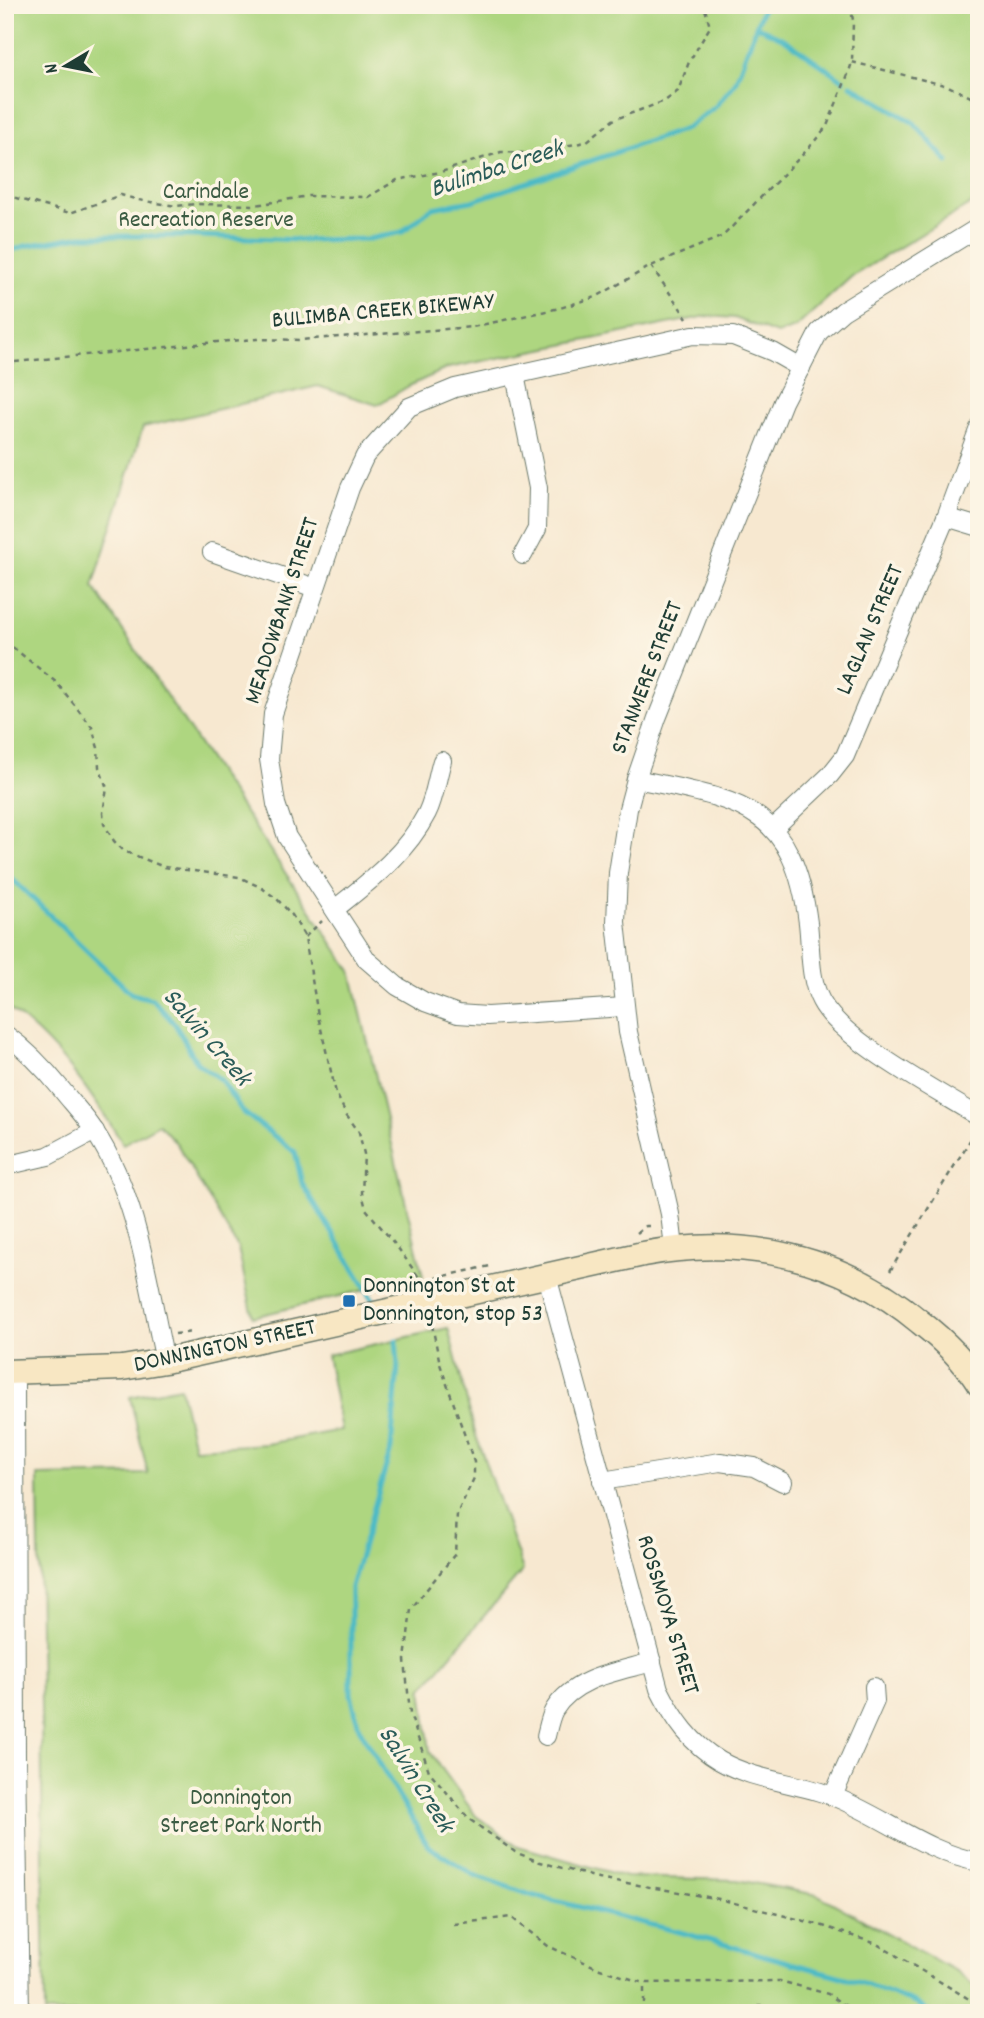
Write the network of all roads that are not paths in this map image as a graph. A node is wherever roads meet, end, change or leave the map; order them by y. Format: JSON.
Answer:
{"nodes":[{"id":1,"x":977,"y":231,"type":"edge"},
{"id":2,"x":800,"y":368,"type":"junction"},
{"id":3,"x":515,"y":375,"type":"junction"},
{"id":4,"x":979,"y":429,"type":"edge"},
{"id":5,"x":946,"y":517,"type":"junction"},
{"id":6,"x":979,"y":527,"type":"edge"},
{"id":7,"x":212,"y":552,"type":"dead end"},
{"id":8,"x":523,"y":555,"type":"dead end"},
{"id":9,"x":315,"y":588,"type":"junction"},
{"id":10,"x":442,"y":761,"type":"dead end"},
{"id":11,"x":636,"y":779,"type":"junction"},
{"id":12,"x":774,"y":828,"type":"junction"},
{"id":13,"x":328,"y":915,"type":"junction"},
{"id":14,"x":624,"y":1007,"type":"junction"},
{"id":15,"x":5,"y":1034,"type":"edge"},
{"id":16,"x":979,"y":1117,"type":"edge"},
{"id":17,"x":95,"y":1131,"type":"junction"},
{"id":18,"x":5,"y":1166,"type":"edge"},
{"id":19,"x":674,"y":1248,"type":"junction"},
{"id":20,"x":547,"y":1276,"type":"junction"},
{"id":21,"x":165,"y":1362,"type":"junction"},
{"id":22,"x":10,"y":1372,"type":"edge"},
{"id":23,"x":979,"y":1384,"type":"edge"},
{"id":24,"x":602,"y":1481,"type":"junction"},
{"id":25,"x":783,"y":1482,"type":"dead end"},
{"id":26,"x":652,"y":1662,"type":"junction"},
{"id":27,"x":874,"y":1686,"type":"dead end"},
{"id":28,"x":546,"y":1736,"type":"dead end"},
{"id":29,"x":11,"y":1755,"type":"edge"},
{"id":30,"x":832,"y":1796,"type":"junction"},
{"id":31,"x":979,"y":1862,"type":"edge"},
{"id":32,"x":20,"y":2013,"type":"edge"}],
"edges":[{"from":1,"to":2,"type":"street","name":"STANMERE STREET"},
{"from":2,"to":3,"type":"street","name":"MEADOWBANK STREET"},
{"from":2,"to":11,"type":"street","name":"STANMERE STREET"},
{"from":3,"to":8,"type":"street"},
{"from":3,"to":9,"type":"street","name":"MEADOWBANK STREET"},
{"from":4,"to":5,"type":"street","name":"LAGLAN STREET"},
{"from":5,"to":6,"type":"street"},
{"from":5,"to":12,"type":"street","name":"LAGLAN STREET"},
{"from":7,"to":9,"type":"street"},
{"from":9,"to":13,"type":"street","name":"MEADOWBANK STREET"},
{"from":10,"to":13,"type":"street"},
{"from":11,"to":12,"type":"street"},
{"from":11,"to":14,"type":"street","name":"STANMERE STREET"},
{"from":12,"to":16,"type":"street"},
{"from":13,"to":14,"type":"street","name":"MEADOWBANK STREET"},
{"from":14,"to":19,"type":"street","name":"STANMERE STREET"},
{"from":15,"to":17,"type":"street"},
{"from":17,"to":18,"type":"street"},
{"from":17,"to":21,"type":"street"},
{"from":19,"to":20,"type":"street","name":"DONNINGTON STREET"},
{"from":19,"to":23,"type":"street","name":"DONNINGTON STREET"},
{"from":20,"to":21,"type":"street","name":"DONNINGTON STREET"},
{"from":20,"to":24,"type":"street","name":"ROSSMOYA STREET"},
{"from":21,"to":22,"type":"street","name":"DONNINGTON STREET"},
{"from":22,"to":29,"type":"street"},
{"from":24,"to":25,"type":"street"},
{"from":24,"to":26,"type":"street","name":"ROSSMOYA STREET"},
{"from":26,"to":28,"type":"street"},
{"from":26,"to":30,"type":"street","name":"ROSSMOYA STREET"},
{"from":27,"to":30,"type":"street"},
{"from":29,"to":32,"type":"street"},
{"from":30,"to":31,"type":"street","name":"ROSSMOYA STREET"}]}
